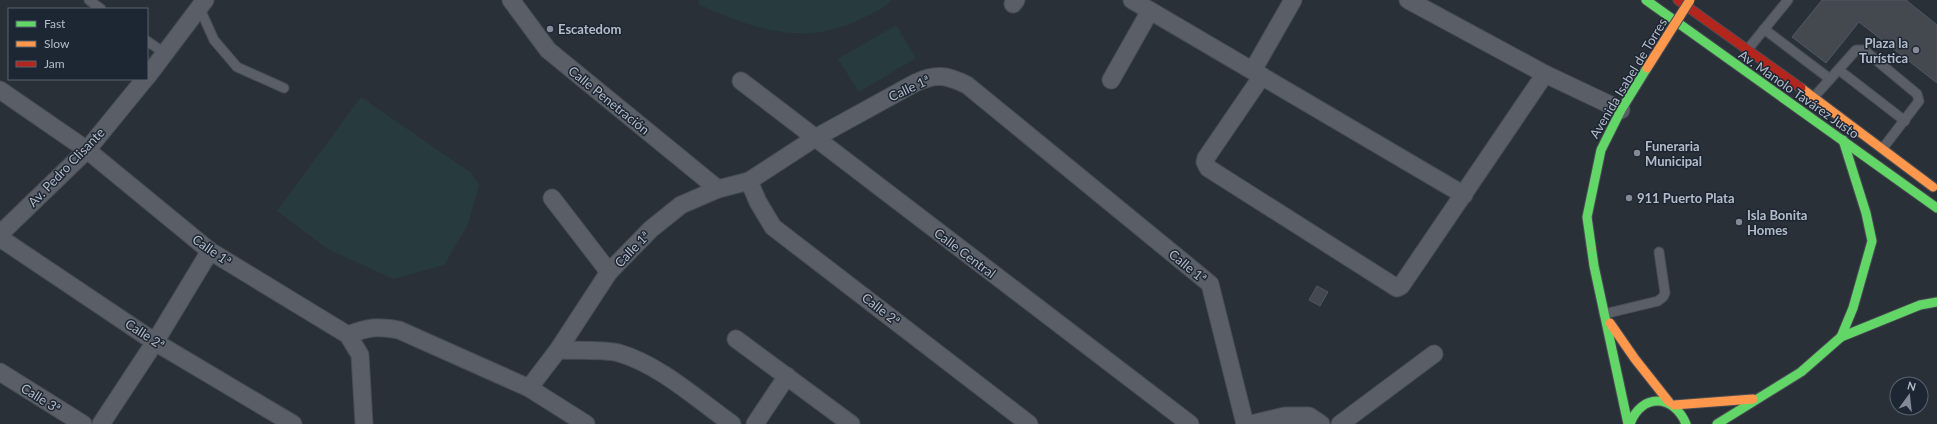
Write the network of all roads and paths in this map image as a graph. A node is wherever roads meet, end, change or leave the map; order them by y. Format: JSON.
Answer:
{"nodes":[{"id":1,"x":89,"y":0,"type":"edge"},
{"id":2,"x":511,"y":0,"type":"edge"},
{"id":3,"x":1132,"y":0,"type":"edge"},
{"id":4,"x":1293,"y":0,"type":"edge"},
{"id":5,"x":1408,"y":0,"type":"edge"},
{"id":6,"x":1646,"y":0,"type":"edge"},
{"id":7,"x":1678,"y":0,"type":"edge"},
{"id":8,"x":1690,"y":0,"type":"edge"},
{"id":9,"x":1788,"y":0,"type":"edge"},
{"id":10,"x":202,"y":4,"type":"edge"},
{"id":11,"x":101,"y":8,"type":"edge"},
{"id":12,"x":1150,"y":11,"type":"junction"},
{"id":13,"x":1764,"y":29,"type":"junction"},
{"id":14,"x":148,"y":42,"type":"edge"},
{"id":15,"x":1748,"y":48,"type":"junction"},
{"id":16,"x":166,"y":54,"type":"junction"},
{"id":17,"x":1839,"y":70,"type":"junction"},
{"id":18,"x":1257,"y":73,"type":"junction"},
{"id":19,"x":1545,"y":74,"type":"junction"},
{"id":20,"x":148,"y":76,"type":"edge"},
{"id":21,"x":1830,"y":79,"type":"junction"},
{"id":22,"x":144,"y":80,"type":"edge"},
{"id":23,"x":1111,"y":80,"type":"dead end"},
{"id":24,"x":741,"y":81,"type":"dead end"},
{"id":25,"x":284,"y":88,"type":"dead end"},
{"id":26,"x":0,"y":90,"type":"edge"},
{"id":27,"x":1814,"y":97,"type":"junction"},
{"id":28,"x":1621,"y":110,"type":"junction"},
{"id":29,"x":1905,"y":121,"type":"junction"},
{"id":30,"x":815,"y":138,"type":"junction"},
{"id":31,"x":1843,"y":140,"type":"junction"},
{"id":32,"x":1884,"y":148,"type":"junction"},
{"id":33,"x":87,"y":150,"type":"junction"},
{"id":34,"x":749,"y":181,"type":"junction"},
{"id":35,"x":718,"y":189,"type":"junction"},
{"id":36,"x":1937,"y":191,"type":"edge"},
{"id":37,"x":1464,"y":195,"type":"junction"},
{"id":38,"x":552,"y":198,"type":"dead end"},
{"id":39,"x":1937,"y":208,"type":"edge"},
{"id":40,"x":0,"y":234,"type":"edge"},
{"id":41,"x":0,"y":238,"type":"edge"},
{"id":42,"x":210,"y":251,"type":"junction"},
{"id":43,"x":1659,"y":252,"type":"dead end"},
{"id":44,"x":609,"y":272,"type":"junction"},
{"id":45,"x":1937,"y":302,"type":"edge"},
{"id":46,"x":1604,"y":314,"type":"junction"},
{"id":47,"x":348,"y":335,"type":"junction"},
{"id":48,"x":1841,"y":337,"type":"junction"},
{"id":49,"x":736,"y":339,"type":"dead end"},
{"id":50,"x":155,"y":342,"type":"junction"},
{"id":51,"x":558,"y":350,"type":"junction"},
{"id":52,"x":1434,"y":354,"type":"dead end"},
{"id":53,"x":0,"y":372,"type":"edge"},
{"id":54,"x":787,"y":376,"type":"junction"},
{"id":55,"x":529,"y":388,"type":"junction"},
{"id":56,"x":1756,"y":399,"type":"junction"},
{"id":57,"x":1672,"y":404,"type":"junction"},
{"id":58,"x":83,"y":424,"type":"edge"},
{"id":59,"x":101,"y":424,"type":"edge"},
{"id":60,"x":293,"y":424,"type":"edge"},
{"id":61,"x":364,"y":424,"type":"edge"},
{"id":62,"x":586,"y":424,"type":"edge"},
{"id":63,"x":732,"y":424,"type":"edge"},
{"id":64,"x":755,"y":424,"type":"edge"},
{"id":65,"x":851,"y":424,"type":"edge"},
{"id":66,"x":1029,"y":424,"type":"edge"},
{"id":67,"x":1190,"y":424,"type":"edge"},
{"id":68,"x":1245,"y":424,"type":"edge"},
{"id":69,"x":1251,"y":424,"type":"edge"},
{"id":70,"x":1321,"y":424,"type":"edge"},
{"id":71,"x":1340,"y":424,"type":"edge"},
{"id":72,"x":1629,"y":424,"type":"edge"},
{"id":73,"x":1686,"y":424,"type":"edge"},
{"id":74,"x":1717,"y":424,"type":"edge"}],
"edges":[{"from":1,"to":11,"type":"lane"},
{"from":2,"to":35,"type":"street","name":"Calle Penetración"},
{"from":3,"to":12,"type":"street"},
{"from":4,"to":18,"type":"street"},
{"from":5,"to":19,"type":"street"},
{"from":6,"to":31,"type":"main road","name":"Av. Manolo Tavárez Justo"},
{"from":7,"to":15,"type":"main road","name":"Av. Manolo Tavárez Justo"},
{"from":8,"to":28,"type":"main road","name":"Avenida Isabel de Torres","bridge":true},
{"from":9,"to":13,"type":"lane"},
{"from":10,"to":16,"type":"street","name":"Av. Pedro Clisante"},
{"from":10,"to":25,"type":"lane"},
{"from":12,"to":18,"type":"street"},
{"from":12,"to":23,"type":"street"},
{"from":13,"to":15,"type":"lane"},
{"from":13,"to":21,"type":"lane"},
{"from":14,"to":16,"type":"lane"},
{"from":15,"to":27,"type":"main road","name":"Av. Manolo Tavárez Justo"},
{"from":16,"to":20,"type":"street","name":"Av. Pedro Clisante"},
{"from":17,"to":21,"type":"lane"},
{"from":17,"to":29,"type":"lane"},
{"from":17,"to":29,"type":"lane"},
{"from":18,"to":37,"type":"street"},
{"from":18,"to":37,"type":"street"},
{"from":19,"to":28,"type":"street"},
{"from":19,"to":37,"type":"street"},
{"from":21,"to":27,"type":"lane"},
{"from":22,"to":33,"type":"street","name":"Av. Pedro Clisante"},
{"from":24,"to":30,"type":"street","name":"Calle Central"},
{"from":26,"to":33,"type":"street","name":"Calle 1ª"},
{"from":27,"to":32,"type":"main road","name":"Av. Manolo Tavárez Justo"},
{"from":28,"to":46,"type":"main road","name":"Avenida Isabel de Torres"},
{"from":29,"to":32,"type":"lane"},
{"from":30,"to":34,"type":"street","name":"Calle 1ª"},
{"from":30,"to":67,"type":"street","name":"Calle Central"},
{"from":30,"to":68,"type":"street","name":"Calle 1ª"},
{"from":31,"to":39,"type":"main road","name":"Av. Manolo Tavárez Justo"},
{"from":31,"to":48,"type":"main road"},
{"from":32,"to":36,"type":"main road","name":"Av. Manolo Tavárez Justo"},
{"from":33,"to":40,"type":"street","name":"Av. Pedro Clisante"},
{"from":33,"to":42,"type":"street","name":"Calle 1ª"},
{"from":34,"to":35,"type":"street","name":"Calle 1ª"},
{"from":34,"to":66,"type":"street","name":"Calle 2ª"},
{"from":35,"to":44,"type":"street","name":"Calle 1ª"},
{"from":38,"to":44,"type":"street"},
{"from":41,"to":50,"type":"street","name":"Calle 2ª"},
{"from":42,"to":47,"type":"street","name":"Calle 1ª"},
{"from":42,"to":50,"type":"street"},
{"from":43,"to":46,"type":"lane"},
{"from":44,"to":51,"type":"street","name":"Calle 1ª"},
{"from":45,"to":48,"type":"main road"},
{"from":46,"to":57,"type":"main road","name":"Avenida Isabel de Torres"},
{"from":46,"to":72,"type":"main road","name":"Avenida Isabel de Torres"},
{"from":47,"to":55,"type":"street"},
{"from":47,"to":61,"type":"street","name":"Calle 1ª"},
{"from":48,"to":56,"type":"main road"},
{"from":49,"to":54,"type":"street"},
{"from":50,"to":59,"type":"street"},
{"from":50,"to":60,"type":"street","name":"Calle 2ª"},
{"from":51,"to":55,"type":"street","name":"Calle 1ª"},
{"from":51,"to":63,"type":"street"},
{"from":52,"to":71,"type":"street"},
{"from":53,"to":58,"type":"street","name":"Calle 3ª"},
{"from":54,"to":64,"type":"street"},
{"from":54,"to":65,"type":"street"},
{"from":55,"to":62,"type":"street"},
{"from":56,"to":57,"type":"main road"},
{"from":56,"to":74,"type":"main road"},
{"from":57,"to":72,"type":"main road"},
{"from":57,"to":73,"type":"main road","name":"Avenida Isabel de Torres"},
{"from":69,"to":70,"type":"street"}]}
